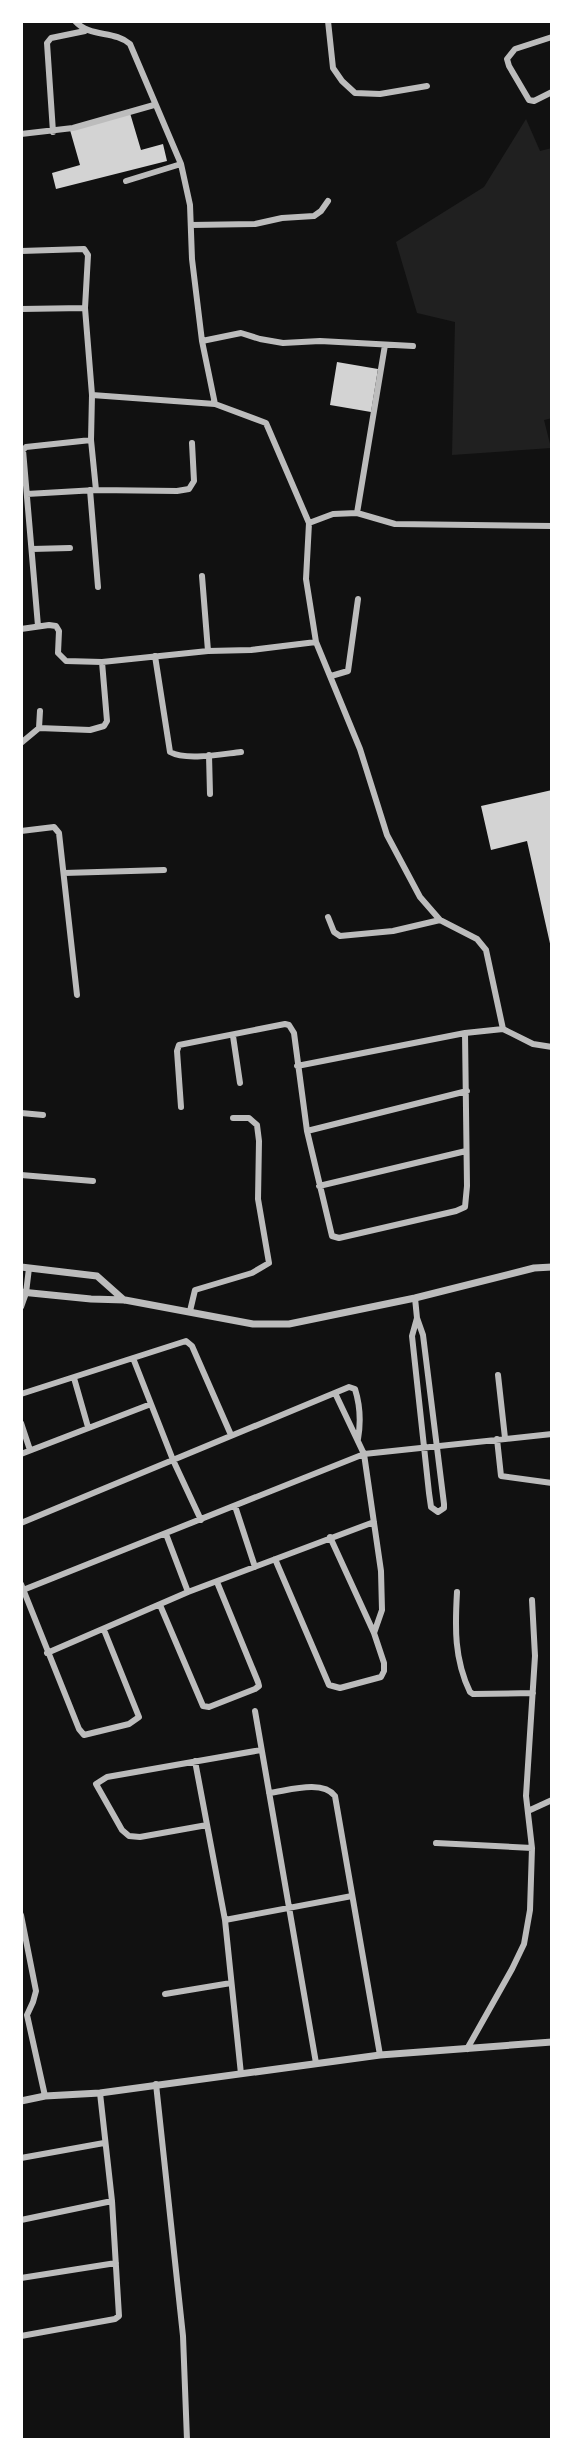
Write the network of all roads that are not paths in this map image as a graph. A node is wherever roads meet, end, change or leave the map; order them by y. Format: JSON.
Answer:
{"nodes":[{"id":1,"x":75,"y":21,"type":"edge"},
{"id":2,"x":328,"y":21,"type":"edge"},
{"id":3,"x":86,"y":31,"type":"junction"},
{"id":4,"x":552,"y":37,"type":"edge"},
{"id":5,"x":427,"y":86,"type":"dead end"},
{"id":6,"x":552,"y":92,"type":"edge"},
{"id":7,"x":154,"y":105,"type":"junction"},
{"id":8,"x":53,"y":132,"type":"junction"},
{"id":9,"x":21,"y":134,"type":"edge"},
{"id":10,"x":181,"y":164,"type":"junction"},
{"id":11,"x":126,"y":181,"type":"dead end"},
{"id":12,"x":328,"y":201,"type":"dead end"},
{"id":13,"x":191,"y":225,"type":"junction"},
{"id":14,"x":21,"y":251,"type":"edge"},
{"id":15,"x":85,"y":308,"type":"junction"},
{"id":16,"x":21,"y":309,"type":"edge"},
{"id":17,"x":202,"y":341,"type":"junction"},
{"id":18,"x":385,"y":345,"type":"junction"},
{"id":19,"x":414,"y":346,"type":"dead end"},
{"id":20,"x":92,"y":395,"type":"junction"},
{"id":21,"x":215,"y":404,"type":"junction"},
{"id":22,"x":91,"y":440,"type":"junction"},
{"id":23,"x":192,"y":443,"type":"dead end"},
{"id":24,"x":93,"y":490,"type":"junction"},
{"id":25,"x":27,"y":494,"type":"junction"},
{"id":26,"x":357,"y":513,"type":"junction"},
{"id":27,"x":309,"y":523,"type":"junction"},
{"id":28,"x":552,"y":526,"type":"edge"},
{"id":29,"x":69,"y":548,"type":"dead end"},
{"id":30,"x":32,"y":550,"type":"junction"},
{"id":31,"x":202,"y":576,"type":"dead end"},
{"id":32,"x":98,"y":587,"type":"dead end"},
{"id":33,"x":358,"y":598,"type":"dead end"},
{"id":34,"x":38,"y":626,"type":"junction"},
{"id":35,"x":21,"y":629,"type":"edge"},
{"id":36,"x":316,"y":642,"type":"junction"},
{"id":37,"x":208,"y":651,"type":"junction"},
{"id":38,"x":155,"y":656,"type":"junction"},
{"id":39,"x":102,"y":662,"type":"junction"},
{"id":40,"x":331,"y":676,"type":"junction"},
{"id":41,"x":40,"y":711,"type":"dead end"},
{"id":42,"x":39,"y":728,"type":"junction"},
{"id":43,"x":21,"y":743,"type":"edge"},
{"id":44,"x":240,"y":752,"type":"dead end"},
{"id":45,"x":209,"y":755,"type":"junction"},
{"id":46,"x":210,"y":794,"type":"dead end"},
{"id":47,"x":21,"y":831,"type":"edge"},
{"id":48,"x":164,"y":870,"type":"dead end"},
{"id":49,"x":64,"y":873,"type":"junction"},
{"id":50,"x":328,"y":916,"type":"dead end"},
{"id":51,"x":440,"y":920,"type":"junction"},
{"id":52,"x":77,"y":995,"type":"dead end"},
{"id":53,"x":503,"y":1029,"type":"junction"},
{"id":54,"x":465,"y":1033,"type":"junction"},
{"id":55,"x":233,"y":1036,"type":"junction"},
{"id":56,"x":552,"y":1047,"type":"edge"},
{"id":57,"x":297,"y":1066,"type":"junction"},
{"id":58,"x":240,"y":1083,"type":"dead end"},
{"id":59,"x":467,"y":1091,"type":"junction"},
{"id":60,"x":181,"y":1107,"type":"dead end"},
{"id":61,"x":21,"y":1113,"type":"edge"},
{"id":62,"x":43,"y":1115,"type":"dead end"},
{"id":63,"x":233,"y":1118,"type":"dead end"},
{"id":64,"x":307,"y":1131,"type":"junction"},
{"id":65,"x":466,"y":1151,"type":"junction"},
{"id":66,"x":21,"y":1175,"type":"edge"},
{"id":67,"x":93,"y":1181,"type":"dead end"},
{"id":68,"x":319,"y":1186,"type":"junction"},
{"id":69,"x":25,"y":1267,"type":"edge"},
{"id":70,"x":552,"y":1267,"type":"edge"},
{"id":71,"x":24,"y":1292,"type":"edge"},
{"id":72,"x":415,"y":1298,"type":"junction"},
{"id":73,"x":125,"y":1300,"type":"junction"},
{"id":74,"x":21,"y":1307,"type":"edge"},
{"id":75,"x":191,"y":1311,"type":"junction"},
{"id":76,"x":417,"y":1318,"type":"junction"},
{"id":77,"x":133,"y":1358,"type":"junction"},
{"id":78,"x":498,"y":1375,"type":"dead end"},
{"id":79,"x":74,"y":1378,"type":"junction"},
{"id":80,"x":335,"y":1393,"type":"junction"},
{"id":81,"x":21,"y":1394,"type":"edge"},
{"id":82,"x":151,"y":1404,"type":"junction"},
{"id":83,"x":21,"y":1423,"type":"edge"},
{"id":84,"x":88,"y":1427,"type":"junction"},
{"id":85,"x":552,"y":1434,"type":"edge"},
{"id":86,"x":231,"y":1435,"type":"junction"},
{"id":87,"x":505,"y":1438,"type":"junction"},
{"id":88,"x":358,"y":1439,"type":"junction"},
{"id":89,"x":496,"y":1439,"type":"junction"},
{"id":90,"x":437,"y":1446,"type":"junction"},
{"id":91,"x":424,"y":1447,"type":"junction"},
{"id":92,"x":30,"y":1450,"type":"junction"},
{"id":93,"x":21,"y":1454,"type":"edge"},
{"id":94,"x":364,"y":1454,"type":"junction"},
{"id":95,"x":173,"y":1460,"type":"junction"},
{"id":96,"x":552,"y":1483,"type":"edge"},
{"id":97,"x":235,"y":1506,"type":"junction"},
{"id":98,"x":201,"y":1520,"type":"junction"},
{"id":99,"x":374,"y":1522,"type":"junction"},
{"id":100,"x":21,"y":1523,"type":"edge"},
{"id":101,"x":166,"y":1534,"type":"junction"},
{"id":102,"x":330,"y":1537,"type":"junction"},
{"id":103,"x":275,"y":1559,"type":"junction"},
{"id":104,"x":255,"y":1567,"type":"junction"},
{"id":105,"x":217,"y":1582,"type":"junction"},
{"id":106,"x":22,"y":1587,"type":"edge"},
{"id":107,"x":188,"y":1592,"type":"junction"},
{"id":108,"x":457,"y":1592,"type":"dead end"},
{"id":109,"x":532,"y":1600,"type":"dead end"},
{"id":110,"x":160,"y":1605,"type":"junction"},
{"id":111,"x":104,"y":1630,"type":"junction"},
{"id":112,"x":374,"y":1633,"type":"junction"},
{"id":113,"x":47,"y":1653,"type":"junction"},
{"id":114,"x":533,"y":1693,"type":"junction"},
{"id":115,"x":255,"y":1711,"type":"dead end"},
{"id":116,"x":261,"y":1749,"type":"junction"},
{"id":117,"x":195,"y":1761,"type":"junction"},
{"id":118,"x":269,"y":1793,"type":"junction"},
{"id":119,"x":552,"y":1800,"type":"edge"},
{"id":120,"x":528,"y":1811,"type":"junction"},
{"id":121,"x":207,"y":1825,"type":"junction"},
{"id":122,"x":436,"y":1843,"type":"dead end"},
{"id":123,"x":532,"y":1847,"type":"junction"},
{"id":124,"x":352,"y":1896,"type":"junction"},
{"id":125,"x":288,"y":1906,"type":"junction"},
{"id":126,"x":21,"y":1915,"type":"edge"},
{"id":127,"x":225,"y":1920,"type":"junction"},
{"id":128,"x":231,"y":1983,"type":"junction"},
{"id":129,"x":165,"y":1994,"type":"dead end"},
{"id":130,"x":552,"y":2042,"type":"edge"},
{"id":131,"x":467,"y":2049,"type":"junction"},
{"id":132,"x":380,"y":2055,"type":"junction"},
{"id":133,"x":316,"y":2063,"type":"junction"},
{"id":134,"x":241,"y":2074,"type":"junction"},
{"id":135,"x":156,"y":2084,"type":"junction"},
{"id":136,"x":100,"y":2093,"type":"junction"},
{"id":137,"x":45,"y":2096,"type":"junction"},
{"id":138,"x":21,"y":2101,"type":"edge"},
{"id":139,"x":104,"y":2143,"type":"junction"},
{"id":140,"x":21,"y":2158,"type":"edge"},
{"id":141,"x":112,"y":2202,"type":"junction"},
{"id":142,"x":21,"y":2220,"type":"edge"},
{"id":143,"x":116,"y":2263,"type":"junction"},
{"id":144,"x":21,"y":2278,"type":"edge"},
{"id":145,"x":21,"y":2336,"type":"edge"},
{"id":146,"x":187,"y":2440,"type":"edge"}],
"edges":[{"from":1,"to":3,"type":"street"},
{"from":2,"to":5,"type":"street"},
{"from":3,"to":7,"type":"street"},
{"from":3,"to":8,"type":"street"},
{"from":4,"to":6,"type":"street"},
{"from":7,"to":8,"type":"street"},
{"from":7,"to":10,"type":"street"},
{"from":8,"to":9,"type":"street"},
{"from":10,"to":11,"type":"street"},
{"from":10,"to":13,"type":"street"},
{"from":12,"to":13,"type":"street"},
{"from":13,"to":17,"type":"street"},
{"from":14,"to":15,"type":"street"},
{"from":15,"to":16,"type":"street"},
{"from":15,"to":20,"type":"street"},
{"from":17,"to":18,"type":"street"},
{"from":17,"to":21,"type":"street"},
{"from":18,"to":19,"type":"street"},
{"from":18,"to":26,"type":"street"},
{"from":20,"to":21,"type":"street"},
{"from":20,"to":22,"type":"street"},
{"from":21,"to":27,"type":"street"},
{"from":22,"to":24,"type":"street"},
{"from":22,"to":25,"type":"street"},
{"from":23,"to":24,"type":"street"},
{"from":24,"to":25,"type":"street"},
{"from":24,"to":32,"type":"street"},
{"from":25,"to":30,"type":"street"},
{"from":26,"to":27,"type":"street"},
{"from":26,"to":28,"type":"street"},
{"from":27,"to":36,"type":"street"},
{"from":29,"to":30,"type":"street"},
{"from":30,"to":34,"type":"street"},
{"from":31,"to":37,"type":"street"},
{"from":33,"to":40,"type":"street"},
{"from":34,"to":35,"type":"street"},
{"from":34,"to":39,"type":"street"},
{"from":36,"to":37,"type":"street"},
{"from":36,"to":40,"type":"street"},
{"from":37,"to":38,"type":"street"},
{"from":38,"to":39,"type":"street"},
{"from":38,"to":45,"type":"street"},
{"from":39,"to":42,"type":"street"},
{"from":40,"to":51,"type":"street"},
{"from":41,"to":42,"type":"street"},
{"from":42,"to":43,"type":"street"},
{"from":44,"to":45,"type":"street"},
{"from":45,"to":46,"type":"street"},
{"from":47,"to":49,"type":"street"},
{"from":48,"to":49,"type":"street"},
{"from":49,"to":52,"type":"street"},
{"from":50,"to":51,"type":"street"},
{"from":51,"to":53,"type":"street"},
{"from":53,"to":54,"type":"street"},
{"from":53,"to":56,"type":"street"},
{"from":54,"to":57,"type":"street"},
{"from":54,"to":59,"type":"street"},
{"from":55,"to":57,"type":"street"},
{"from":55,"to":58,"type":"street"},
{"from":55,"to":60,"type":"street"},
{"from":57,"to":64,"type":"street"},
{"from":59,"to":64,"type":"street"},
{"from":59,"to":65,"type":"street"},
{"from":61,"to":62,"type":"street"},
{"from":63,"to":75,"type":"street"},
{"from":64,"to":68,"type":"street"},
{"from":65,"to":68,"type":"street"},
{"from":65,"to":68,"type":"street"},
{"from":66,"to":67,"type":"street"},
{"from":69,"to":71,"type":"street"},
{"from":69,"to":73,"type":"street"},
{"from":70,"to":72,"type":"street"},
{"from":71,"to":73,"type":"street"},
{"from":71,"to":74,"type":"street"},
{"from":72,"to":75,"type":"street"},
{"from":72,"to":76,"type":"street"},
{"from":73,"to":75,"type":"street"},
{"from":76,"to":90,"type":"street"},
{"from":76,"to":91,"type":"street"},
{"from":77,"to":79,"type":"street"},
{"from":77,"to":82,"type":"street"},
{"from":77,"to":86,"type":"street"},
{"from":78,"to":87,"type":"street"},
{"from":79,"to":81,"type":"street"},
{"from":79,"to":84,"type":"street"},
{"from":80,"to":86,"type":"street"},
{"from":80,"to":88,"type":"street"},
{"from":80,"to":88,"type":"street"},
{"from":82,"to":84,"type":"street"},
{"from":82,"to":95,"type":"street"},
{"from":83,"to":92,"type":"street"},
{"from":84,"to":92,"type":"street"},
{"from":85,"to":87,"type":"street"},
{"from":86,"to":95,"type":"street"},
{"from":87,"to":89,"type":"street"},
{"from":88,"to":94,"type":"street"},
{"from":89,"to":90,"type":"street"},
{"from":89,"to":96,"type":"street"},
{"from":90,"to":91,"type":"street"},
{"from":90,"to":91,"type":"street"},
{"from":91,"to":94,"type":"street"},
{"from":92,"to":93,"type":"street"},
{"from":94,"to":97,"type":"street"},
{"from":94,"to":99,"type":"street"},
{"from":95,"to":98,"type":"street"},
{"from":95,"to":100,"type":"street"},
{"from":97,"to":98,"type":"street"},
{"from":97,"to":104,"type":"street"},
{"from":98,"to":101,"type":"street"},
{"from":99,"to":102,"type":"street"},
{"from":99,"to":112,"type":"street"},
{"from":101,"to":106,"type":"street"},
{"from":101,"to":107,"type":"street"},
{"from":102,"to":103,"type":"street"},
{"from":102,"to":112,"type":"street"},
{"from":103,"to":104,"type":"street"},
{"from":103,"to":112,"type":"street"},
{"from":104,"to":105,"type":"street"},
{"from":105,"to":107,"type":"street"},
{"from":105,"to":110,"type":"street"},
{"from":106,"to":113,"type":"street"},
{"from":107,"to":110,"type":"street"},
{"from":108,"to":114,"type":"street"},
{"from":109,"to":114,"type":"street"},
{"from":110,"to":111,"type":"street"},
{"from":111,"to":113,"type":"street"},
{"from":111,"to":113,"type":"street"},
{"from":114,"to":120,"type":"street"},
{"from":115,"to":116,"type":"street"},
{"from":116,"to":117,"type":"street"},
{"from":116,"to":118,"type":"street"},
{"from":117,"to":121,"type":"street"},
{"from":117,"to":121,"type":"street"},
{"from":118,"to":124,"type":"street"},
{"from":118,"to":125,"type":"street"},
{"from":119,"to":120,"type":"street"},
{"from":120,"to":123,"type":"street"},
{"from":121,"to":127,"type":"street"},
{"from":122,"to":123,"type":"street"},
{"from":123,"to":131,"type":"street"},
{"from":124,"to":125,"type":"street"},
{"from":124,"to":132,"type":"street"},
{"from":125,"to":127,"type":"street"},
{"from":125,"to":133,"type":"street"},
{"from":126,"to":137,"type":"street"},
{"from":127,"to":128,"type":"street"},
{"from":128,"to":129,"type":"street"},
{"from":128,"to":134,"type":"street"},
{"from":130,"to":131,"type":"street"},
{"from":131,"to":132,"type":"street"},
{"from":132,"to":133,"type":"street"},
{"from":133,"to":134,"type":"street"},
{"from":134,"to":135,"type":"street"},
{"from":135,"to":136,"type":"street"},
{"from":135,"to":146,"type":"street"},
{"from":136,"to":137,"type":"street"},
{"from":136,"to":139,"type":"street"},
{"from":137,"to":138,"type":"street"},
{"from":139,"to":140,"type":"street"},
{"from":139,"to":141,"type":"street"},
{"from":141,"to":142,"type":"street"},
{"from":141,"to":143,"type":"street"},
{"from":143,"to":144,"type":"street"},
{"from":143,"to":145,"type":"street"}]}
